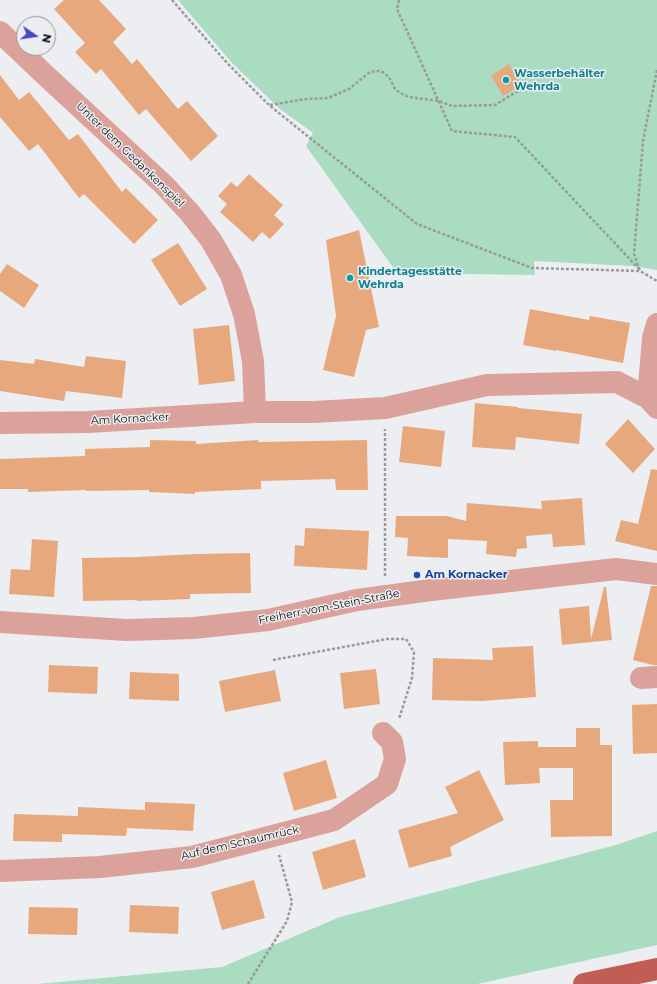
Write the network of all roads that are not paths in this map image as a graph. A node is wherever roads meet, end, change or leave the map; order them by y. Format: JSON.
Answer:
{"nodes":[{"id":1,"x":0,"y":32,"type":"edge"},
{"id":2,"x":657,"y":324,"type":"edge"},
{"id":3,"x":652,"y":403,"type":"edge"},
{"id":4,"x":255,"y":412,"type":"junction"},
{"id":5,"x":0,"y":423,"type":"edge"},
{"id":6,"x":657,"y":574,"type":"edge"},
{"id":7,"x":0,"y":622,"type":"edge"},
{"id":8,"x":388,"y":737,"type":"road end"},
{"id":9,"x":0,"y":870,"type":"edge"},
{"id":10,"x":657,"y":969,"type":"edge"},
{"id":11,"x":584,"y":984,"type":"edge"}],
"edges":[{"from":1,"to":4,"type":"street","name":"Unter dem Gedankenspiel"},
{"from":2,"to":3,"type":"street"},
{"from":3,"to":4,"type":"street","name":"Am Kornacker"},
{"from":4,"to":5,"type":"street","name":"Am Kornacker"},
{"from":6,"to":7,"type":"street","name":"Freiherr-vom-Stein-Straße"},
{"from":8,"to":9,"type":"street","name":"Auf dem Schaumrück"},
{"from":10,"to":11,"type":"main road"}]}
